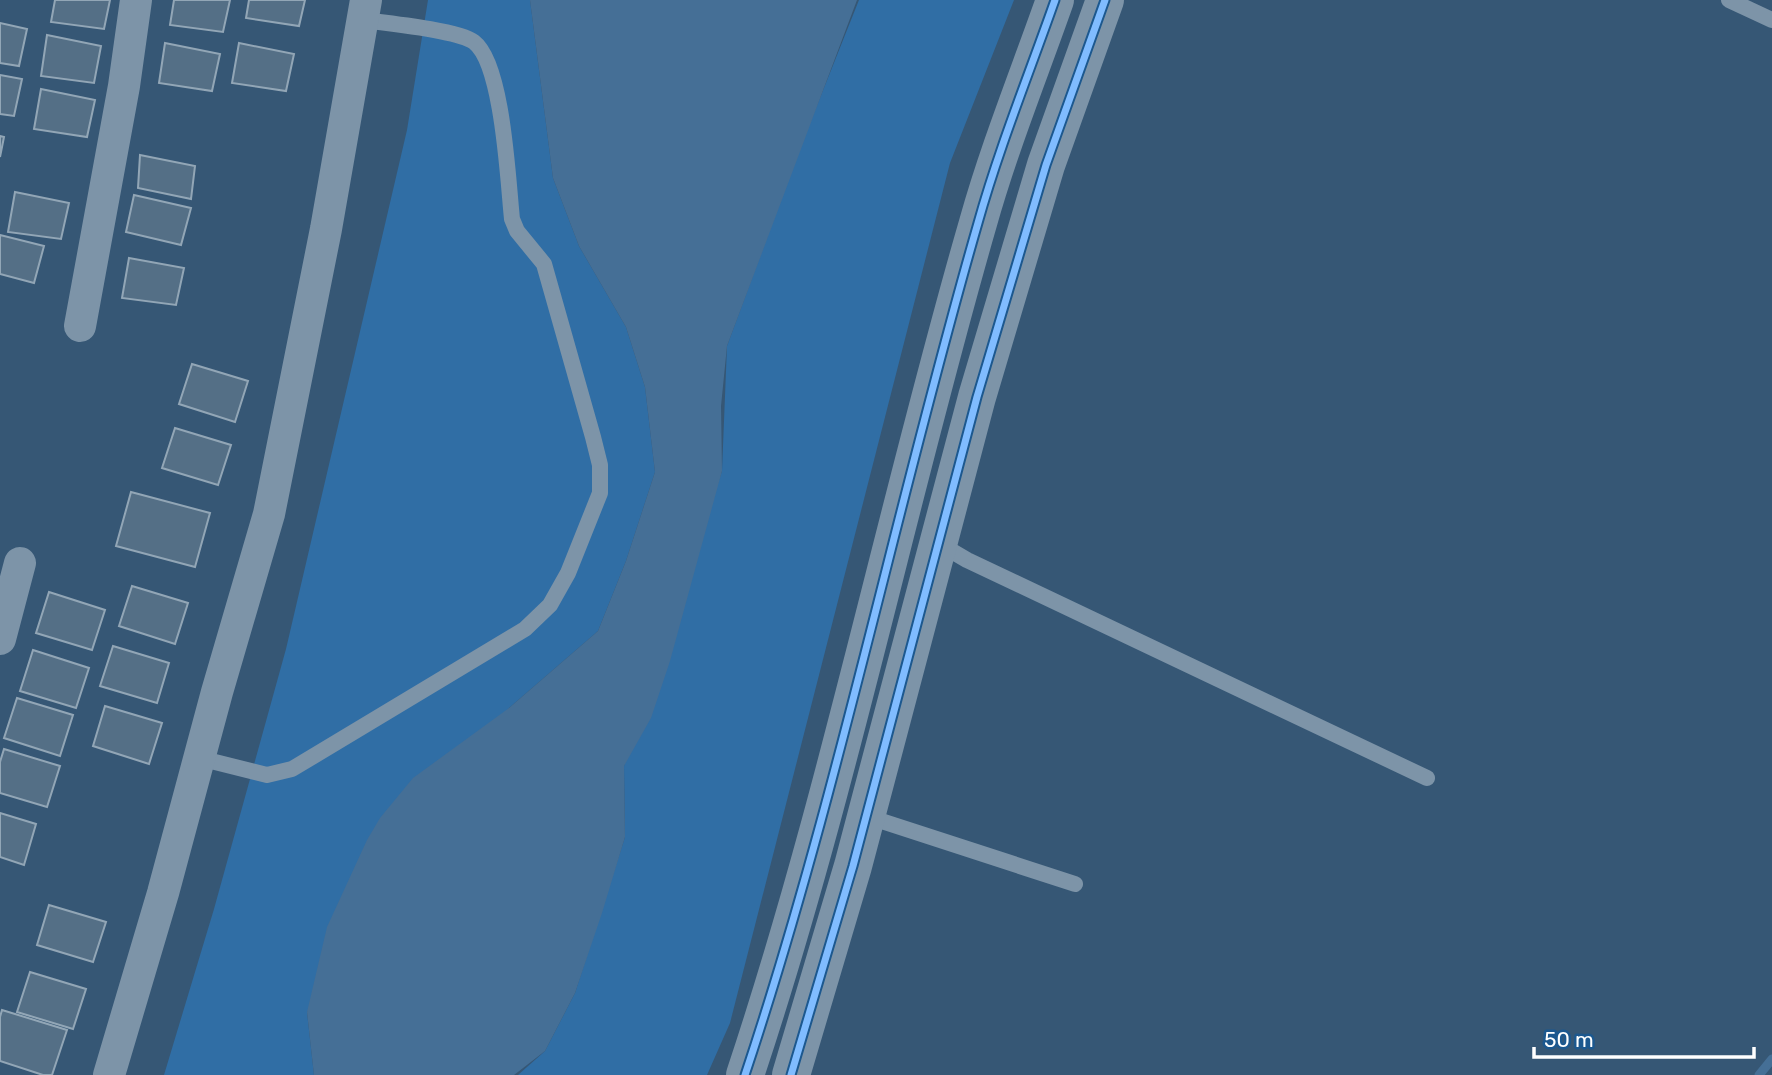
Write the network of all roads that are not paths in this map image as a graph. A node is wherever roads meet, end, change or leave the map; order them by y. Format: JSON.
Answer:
{"nodes":[{"id":1,"x":136,"y":0,"type":"edge"},
{"id":2,"x":1055,"y":0,"type":"edge"},
{"id":3,"x":1105,"y":0,"type":"edge"},
{"id":4,"x":1729,"y":0,"type":"edge"},
{"id":5,"x":364,"y":10,"type":"edge"},
{"id":6,"x":1772,"y":20,"type":"edge"},
{"id":7,"x":80,"y":326,"type":"dead end"},
{"id":8,"x":938,"y":543,"type":"junction"},
{"id":9,"x":20,"y":563,"type":"dead end"},
{"id":10,"x":0,"y":639,"type":"edge"},
{"id":11,"x":199,"y":758,"type":"junction"},
{"id":12,"x":1427,"y":778,"type":"dead end"},
{"id":13,"x":866,"y":816,"type":"junction"},
{"id":14,"x":1075,"y":884,"type":"dead end"},
{"id":15,"x":109,"y":1075,"type":"edge"},
{"id":16,"x":745,"y":1075,"type":"edge"},
{"id":17,"x":791,"y":1075,"type":"edge"}],
"edges":[{"from":1,"to":7,"type":"street"},
{"from":2,"to":16,"type":"street"},
{"from":3,"to":8,"type":"street"},
{"from":4,"to":6,"type":"lane"},
{"from":5,"to":11,"type":"street"},
{"from":5,"to":11,"type":"lane"},
{"from":8,"to":12,"type":"lane"},
{"from":8,"to":13,"type":"street"},
{"from":9,"to":10,"type":"street"},
{"from":11,"to":15,"type":"street"},
{"from":13,"to":14,"type":"lane"},
{"from":13,"to":17,"type":"street"}]}
